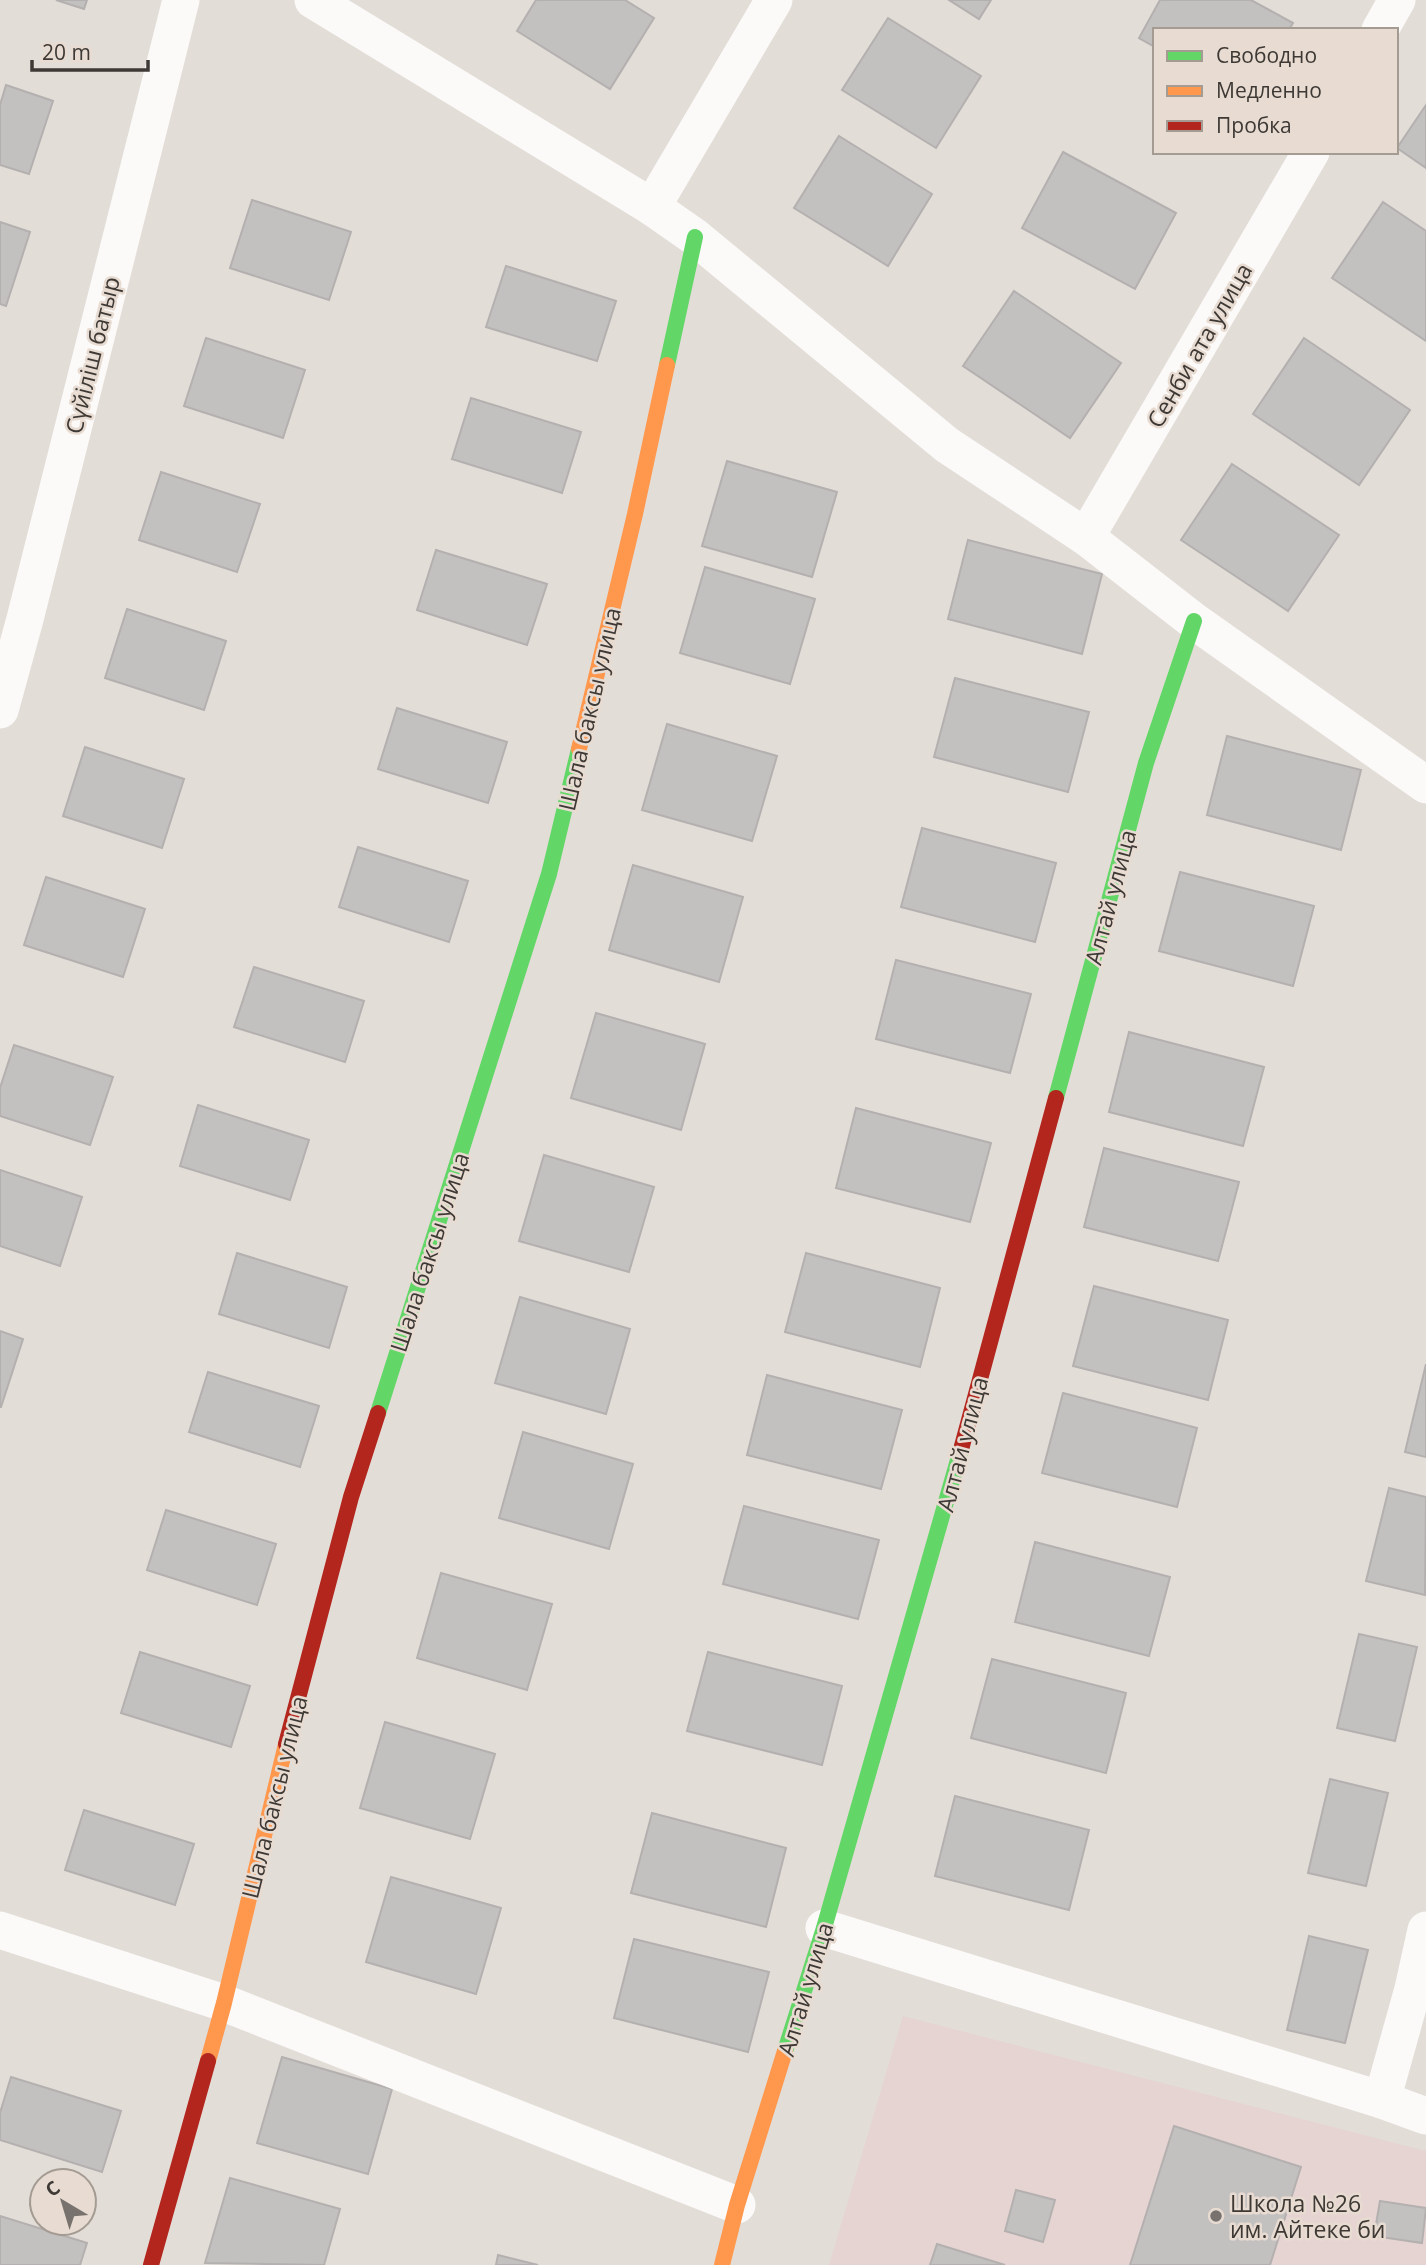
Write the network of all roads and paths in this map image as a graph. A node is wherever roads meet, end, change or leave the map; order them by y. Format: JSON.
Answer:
{"nodes":[{"id":1,"x":181,"y":0,"type":"edge"},
{"id":2,"x":313,"y":0,"type":"edge"},
{"id":3,"x":774,"y":0,"type":"edge"},
{"id":4,"x":1397,"y":0,"type":"edge"},
{"id":5,"x":1381,"y":28,"type":"edge"},
{"id":6,"x":1310,"y":154,"type":"edge"},
{"id":7,"x":652,"y":207,"type":"junction"},
{"id":8,"x":695,"y":237,"type":"junction"},
{"id":9,"x":1086,"y":537,"type":"junction"},
{"id":10,"x":13,"y":610,"type":"edge"},
{"id":11,"x":1194,"y":621,"type":"junction"},
{"id":12,"x":0,"y":710,"type":"edge"},
{"id":13,"x":1426,"y":785,"type":"edge"},
{"id":14,"x":824,"y":1928,"type":"junction"},
{"id":15,"x":0,"y":1930,"type":"edge"},
{"id":16,"x":1426,"y":1930,"type":"edge"},
{"id":17,"x":224,"y":2003,"type":"junction"},
{"id":18,"x":1382,"y":2099,"type":"junction"},
{"id":19,"x":1426,"y":2116,"type":"edge"},
{"id":20,"x":737,"y":2205,"type":"junction"},
{"id":21,"x":151,"y":2265,"type":"edge"},
{"id":22,"x":722,"y":2265,"type":"edge"}],
"edges":[{"from":1,"to":10,"type":"street","name":"Сүйіліш батыр"},
{"from":2,"to":7,"type":"street"},
{"from":3,"to":7,"type":"street"},
{"from":4,"to":5,"type":"street"},
{"from":6,"to":9,"type":"street","name":"Сенби ата улица"},
{"from":7,"to":8,"type":"street"},
{"from":8,"to":9,"type":"street"},
{"from":8,"to":17,"type":"street","name":"Шала баксы улица"},
{"from":9,"to":11,"type":"street"},
{"from":10,"to":12,"type":"street","name":"Сүйіліш батыр"},
{"from":11,"to":13,"type":"street"},
{"from":11,"to":14,"type":"street","name":"Алтай улица"},
{"from":14,"to":18,"type":"street"},
{"from":14,"to":20,"type":"street","name":"Алтай улица"},
{"from":15,"to":17,"type":"street"},
{"from":16,"to":18,"type":"street"},
{"from":17,"to":20,"type":"street"},
{"from":17,"to":21,"type":"street","name":"Шала баксы улица"},
{"from":18,"to":19,"type":"street"},
{"from":20,"to":22,"type":"street","name":"Алтай улица"}]}
